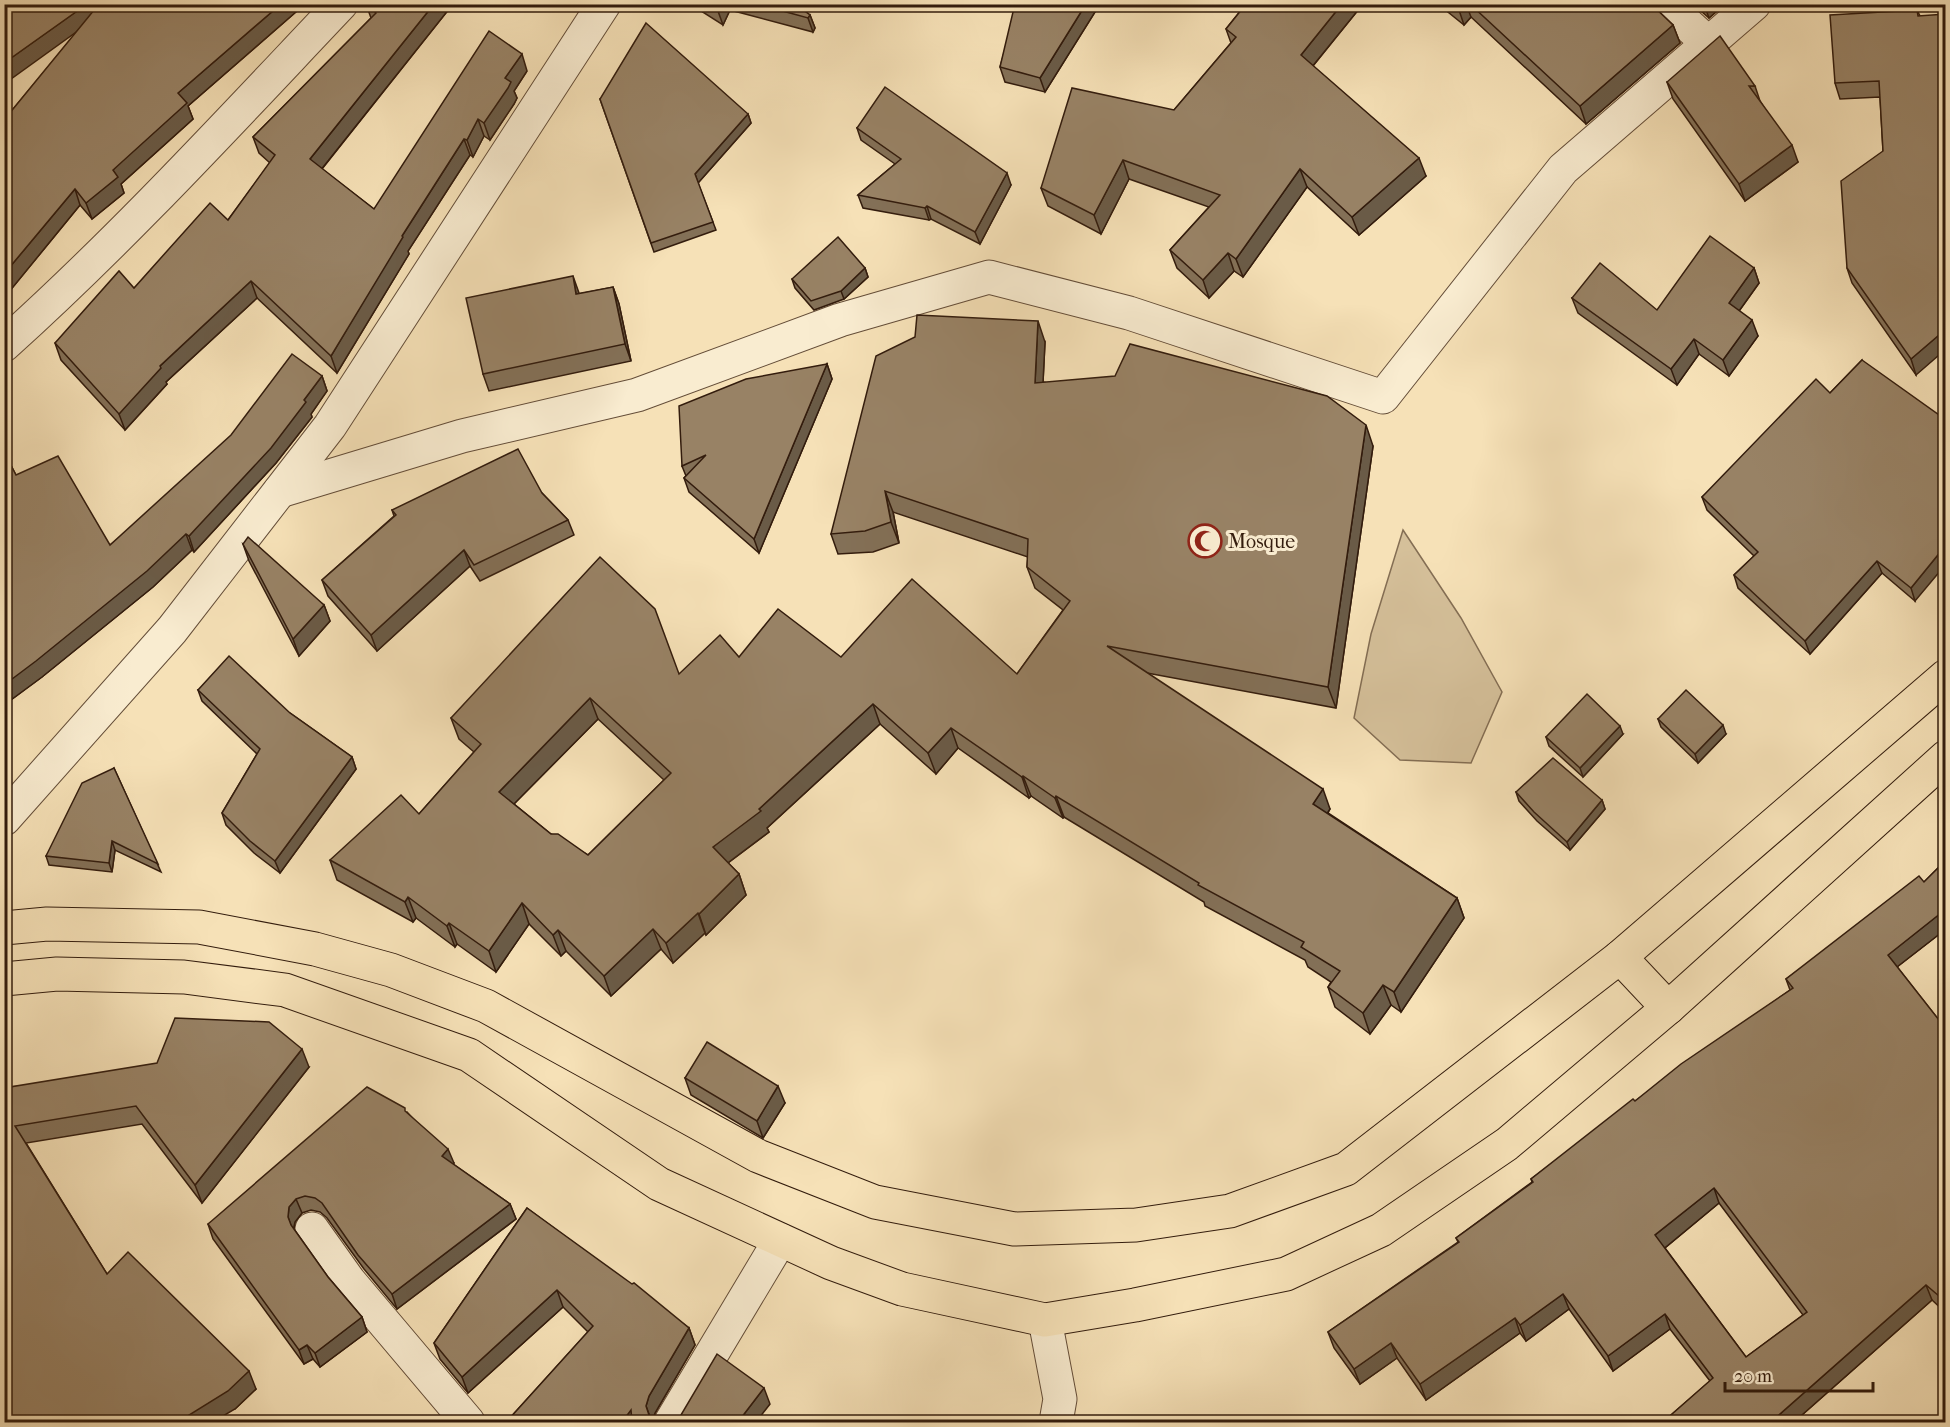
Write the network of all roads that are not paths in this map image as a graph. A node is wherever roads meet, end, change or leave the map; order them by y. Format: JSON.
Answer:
{"nodes":[{"id":1,"x":341,"y":4,"type":"edge"},
{"id":2,"x":604,"y":4,"type":"edge"},
{"id":3,"x":1665,"y":4,"type":"edge"},
{"id":4,"x":1754,"y":4,"type":"edge"},
{"id":5,"x":1709,"y":44,"type":"junction"},
{"id":6,"x":4,"y":345,"type":"edge"},
{"id":7,"x":280,"y":491,"type":"junction"},
{"id":8,"x":1946,"y":676,"type":"edge"},
{"id":9,"x":1946,"y":757,"type":"edge"},
{"id":10,"x":4,"y":819,"type":"edge"},
{"id":11,"x":4,"y":928,"type":"edge"},
{"id":12,"x":1620,"y":957,"type":"junction"},
{"id":13,"x":4,"y":980,"type":"edge"},
{"id":14,"x":1668,"y":1008,"type":"junction"},
{"id":15,"x":312,"y":1229,"type":"dead end"},
{"id":16,"x":780,"y":1240,"type":"junction"},
{"id":17,"x":1045,"y":1320,"type":"junction"},
{"id":18,"x":468,"y":1422,"type":"edge"},
{"id":19,"x":671,"y":1422,"type":"edge"},
{"id":20,"x":1056,"y":1422,"type":"edge"}],
"edges":[{"from":1,"to":6,"type":"street"},
{"from":2,"to":7,"type":"street"},
{"from":3,"to":5,"type":"street"},
{"from":4,"to":5,"type":"street"},
{"from":5,"to":7,"type":"street"},
{"from":7,"to":10,"type":"street"},
{"from":8,"to":12,"type":"main road"},
{"from":9,"to":14,"type":"main road"},
{"from":11,"to":12,"type":"main road"},
{"from":12,"to":14,"type":"main road"},
{"from":13,"to":16,"type":"main road"},
{"from":14,"to":17,"type":"main road"},
{"from":15,"to":18,"type":"street"},
{"from":16,"to":17,"type":"main road"},
{"from":16,"to":19,"type":"street"},
{"from":17,"to":20,"type":"street"}]}
